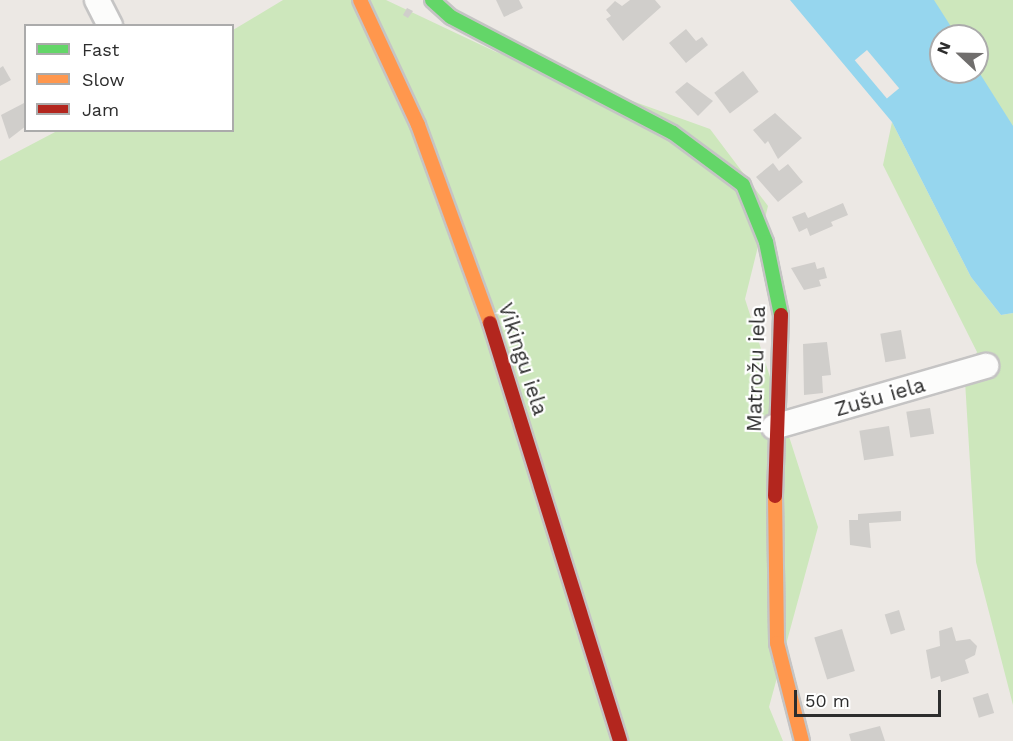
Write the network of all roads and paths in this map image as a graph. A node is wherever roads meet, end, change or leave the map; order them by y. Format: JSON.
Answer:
{"nodes":[{"id":1,"x":97,"y":0,"type":"edge"},
{"id":2,"x":360,"y":0,"type":"edge"},
{"id":3,"x":432,"y":0,"type":"edge"},
{"id":4,"x":109,"y":24,"type":"edge"},
{"id":5,"x":986,"y":366,"type":"dead end"},
{"id":6,"x":774,"y":427,"type":"junction"},
{"id":7,"x":620,"y":741,"type":"edge"},
{"id":8,"x":802,"y":741,"type":"edge"}],
"edges":[{"from":1,"to":4,"type":"street"},
{"from":2,"to":7,"type":"street","name":"Vikingu iela"},
{"from":3,"to":6,"type":"street","name":"Matrožu iela"},
{"from":5,"to":6,"type":"street","name":"Zušu iela"},
{"from":6,"to":8,"type":"street","name":"Matrožu iela"}]}
